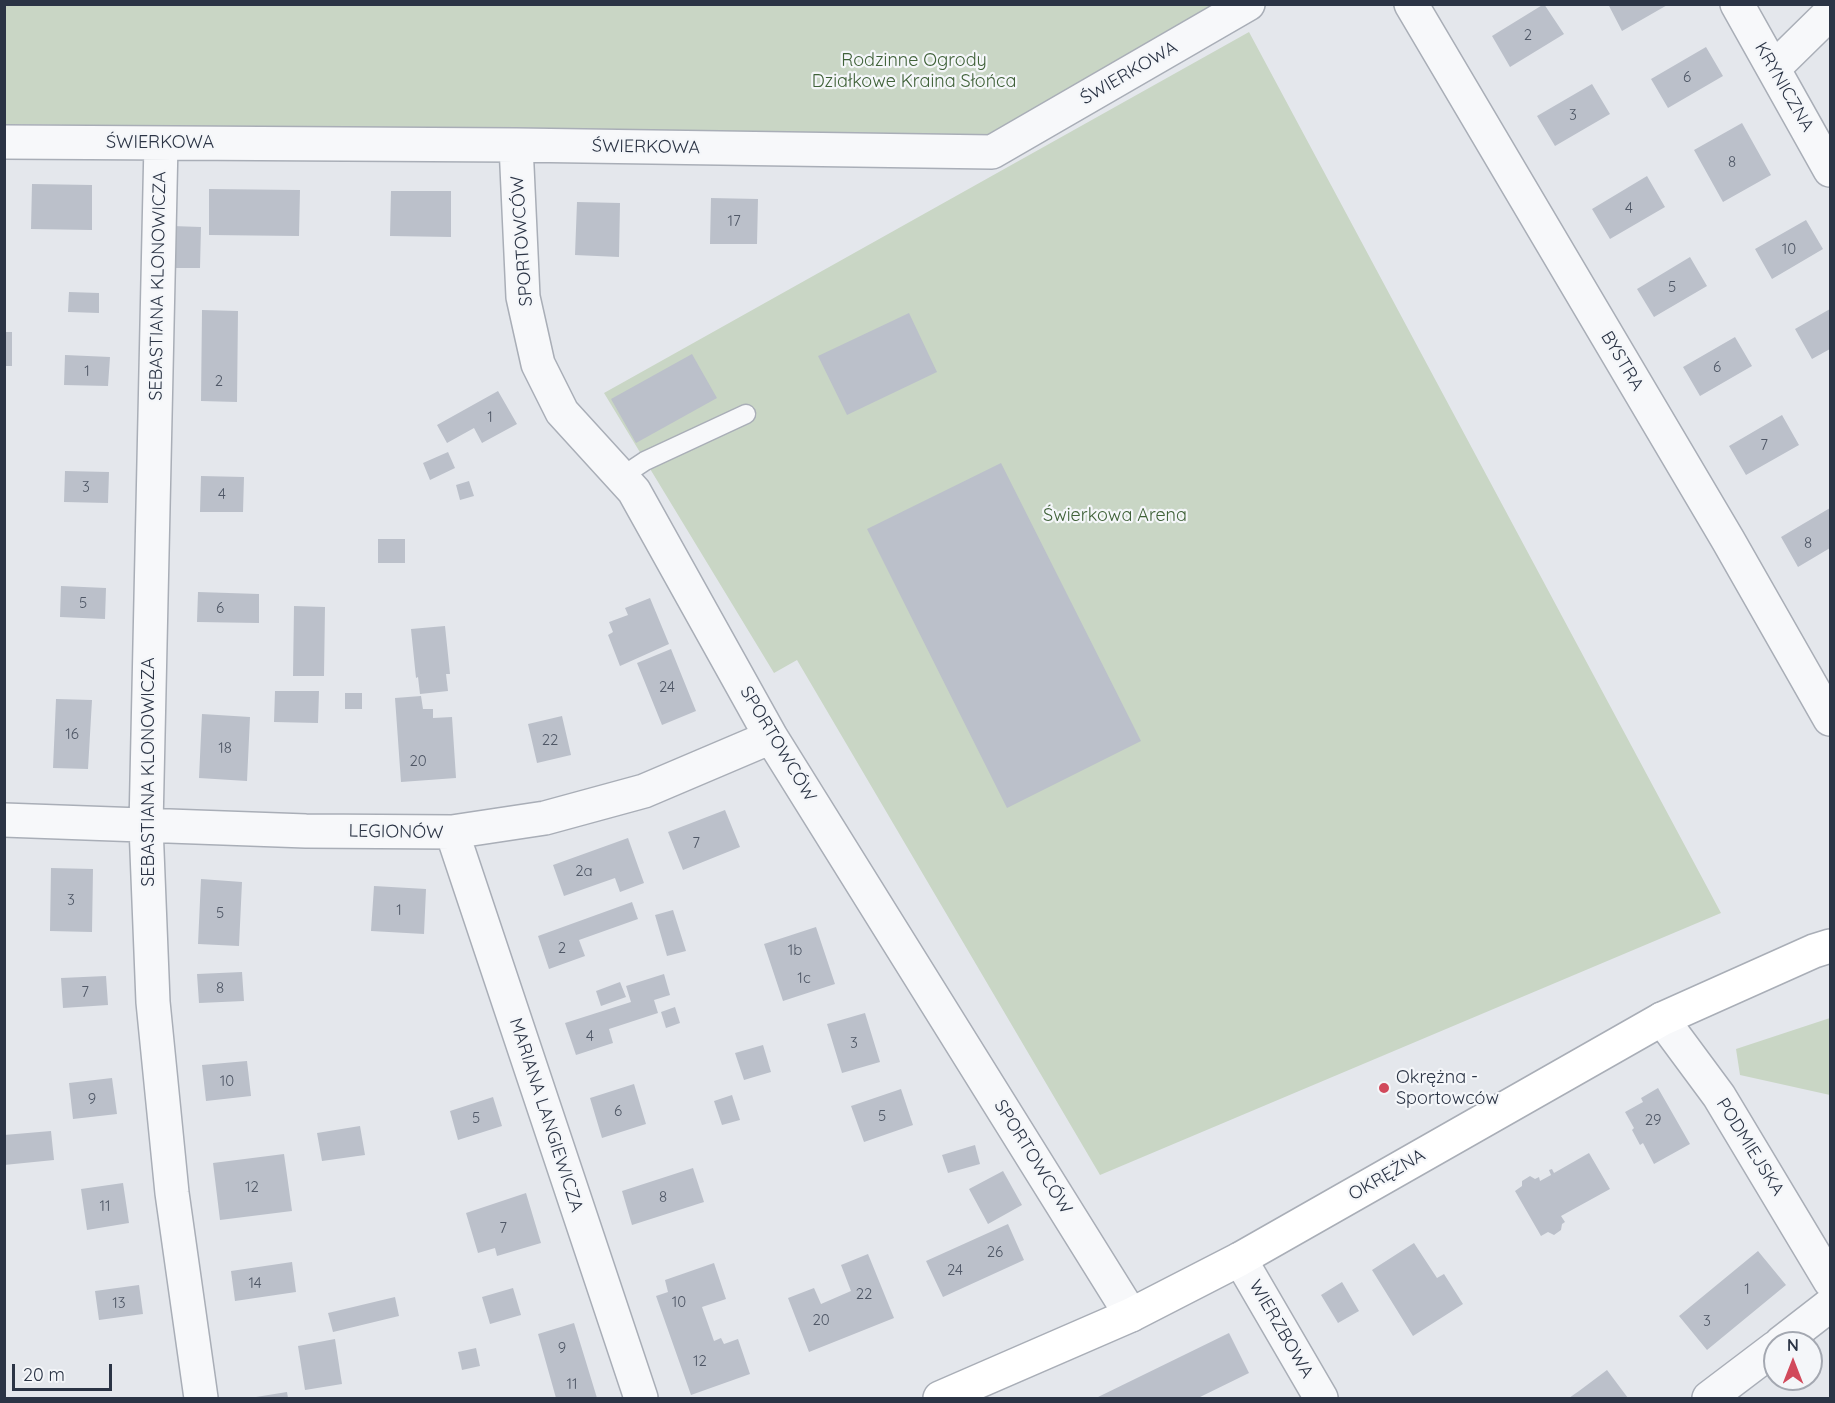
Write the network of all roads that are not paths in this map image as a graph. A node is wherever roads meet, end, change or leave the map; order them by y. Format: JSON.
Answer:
{"nodes":[{"id":1,"x":1248,"y":4,"type":"edge"},
{"id":2,"x":1411,"y":4,"type":"edge"},
{"id":3,"x":1737,"y":4,"type":"edge"},
{"id":4,"x":1830,"y":13,"type":"edge"},
{"id":5,"x":1774,"y":69,"type":"junction"},
{"id":6,"x":4,"y":142,"type":"edge"},
{"id":7,"x":161,"y":143,"type":"junction"},
{"id":8,"x":516,"y":145,"type":"junction"},
{"id":9,"x":1828,"y":159,"type":"edge"},
{"id":10,"x":746,"y":414,"type":"dead end"},
{"id":11,"x":621,"y":477,"type":"junction"},
{"id":12,"x":1830,"y":719,"type":"edge"},
{"id":13,"x":771,"y":737,"type":"junction"},
{"id":14,"x":4,"y":820,"type":"edge"},
{"id":15,"x":146,"y":826,"type":"junction"},
{"id":16,"x":452,"y":832,"type":"junction"},
{"id":17,"x":1830,"y":945,"type":"edge"},
{"id":18,"x":1662,"y":1019,"type":"junction"},
{"id":19,"x":1240,"y":1258,"type":"junction"},
{"id":20,"x":1830,"y":1281,"type":"edge"},
{"id":21,"x":1830,"y":1305,"type":"edge"},
{"id":22,"x":1131,"y":1315,"type":"junction"},
{"id":23,"x":1796,"y":1331,"type":"edge"},
{"id":24,"x":1763,"y":1357,"type":"edge"},
{"id":25,"x":201,"y":1398,"type":"edge"},
{"id":26,"x":641,"y":1398,"type":"edge"},
{"id":27,"x":940,"y":1398,"type":"edge"},
{"id":28,"x":1322,"y":1398,"type":"edge"},
{"id":29,"x":1709,"y":1398,"type":"edge"}],
"edges":[{"from":1,"to":8,"type":"street","name":"ŚWIERKOWA"},
{"from":2,"to":12,"type":"street","name":"BYSTRA"},
{"from":3,"to":5,"type":"street","name":"KRYNICZNA"},
{"from":4,"to":5,"type":"street"},
{"from":5,"to":9,"type":"street","name":"KRYNICZNA"},
{"from":6,"to":7,"type":"street","name":"ŚWIERKOWA"},
{"from":7,"to":8,"type":"street","name":"ŚWIERKOWA"},
{"from":7,"to":15,"type":"street","name":"SEBASTIANA KLONOWICZA"},
{"from":8,"to":11,"type":"street","name":"SPORTOWCÓW"},
{"from":10,"to":11,"type":"lane"},
{"from":11,"to":13,"type":"street","name":"SPORTOWCÓW"},
{"from":13,"to":16,"type":"street","name":"LEGIONÓW"},
{"from":13,"to":22,"type":"street","name":"SPORTOWCÓW"},
{"from":14,"to":15,"type":"street","name":"LEGIONÓW"},
{"from":15,"to":16,"type":"street","name":"LEGIONÓW"},
{"from":15,"to":25,"type":"street","name":"SEBASTIANA KLONOWICZA"},
{"from":16,"to":26,"type":"street","name":"MARIANA LANGIEWICZA"},
{"from":17,"to":18,"type":"street","name":"OKRĘŻNA"},
{"from":18,"to":19,"type":"street","name":"OKRĘŻNA"},
{"from":18,"to":20,"type":"street","name":"PODMIEJSKA"},
{"from":19,"to":22,"type":"street","name":"OKRĘŻNA"},
{"from":19,"to":28,"type":"street","name":"WIERZBOWA"},
{"from":21,"to":23,"type":"street"},
{"from":22,"to":27,"type":"street","name":"OKRĘŻNA"},
{"from":24,"to":29,"type":"street"}]}
